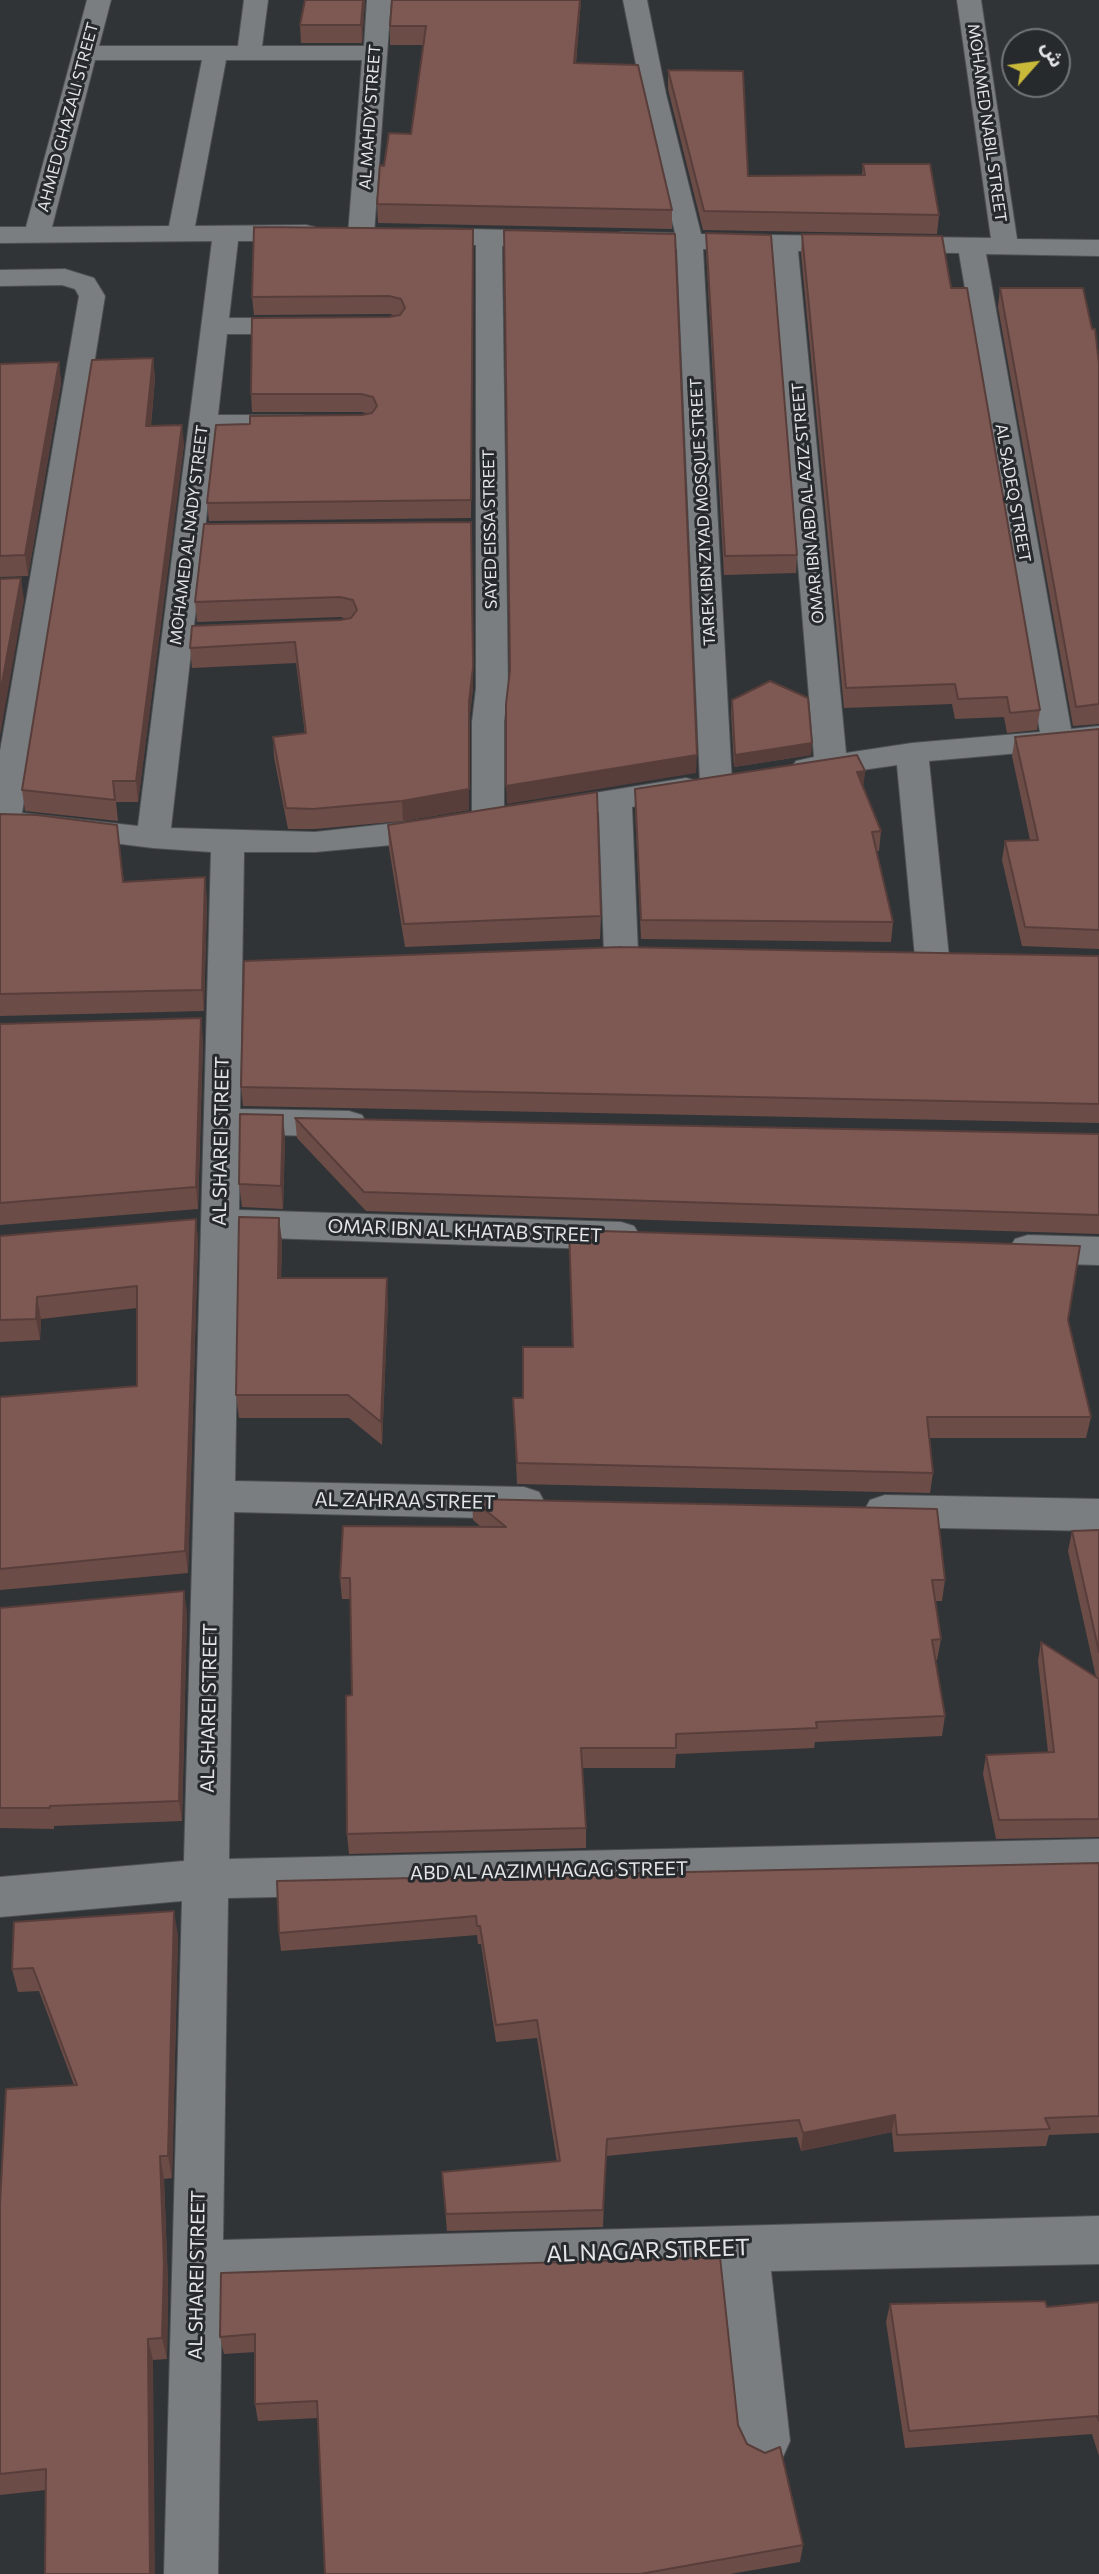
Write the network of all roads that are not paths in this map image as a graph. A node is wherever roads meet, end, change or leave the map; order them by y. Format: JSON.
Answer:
{"nodes":[{"id":1,"x":99,"y":0,"type":"edge"},
{"id":2,"x":256,"y":0,"type":"edge"},
{"id":3,"x":379,"y":0,"type":"edge"},
{"id":4,"x":635,"y":0,"type":"edge"},
{"id":5,"x":970,"y":0,"type":"edge"},
{"id":6,"x":85,"y":53,"type":"junction"},
{"id":7,"x":215,"y":53,"type":"junction"},
{"id":8,"x":249,"y":53,"type":"junction"},
{"id":9,"x":376,"y":53,"type":"junction"},
{"id":10,"x":181,"y":232,"type":"junction"},
{"id":11,"x":226,"y":233,"type":"junction"},
{"id":12,"x":37,"y":234,"type":"junction"},
{"id":13,"x":0,"y":235,"type":"edge"},
{"id":14,"x":383,"y":235,"type":"junction"},
{"id":15,"x":489,"y":238,"type":"junction"},
{"id":16,"x":690,"y":241,"type":"junction"},
{"id":17,"x":784,"y":243,"type":"junction"},
{"id":18,"x":971,"y":245,"type":"junction"},
{"id":19,"x":1005,"y":246,"type":"junction"},
{"id":20,"x":1099,"y":247,"type":"edge"},
{"id":21,"x":0,"y":278,"type":"edge"},
{"id":22,"x":323,"y":325,"type":"edge"},
{"id":23,"x":215,"y":326,"type":"junction"},
{"id":24,"x":322,"y":423,"type":"edge"},
{"id":25,"x":203,"y":424,"type":"junction"},
{"id":26,"x":44,"y":588,"type":"junction"},
{"id":27,"x":11,"y":589,"type":"edge"},
{"id":28,"x":1099,"y":736,"type":"edge"},
{"id":29,"x":1057,"y":740,"type":"junction"},
{"id":30,"x":912,"y":753,"type":"junction"},
{"id":31,"x":831,"y":764,"type":"junction"},
{"id":32,"x":780,"y":773,"type":"edge"},
{"id":33,"x":615,"y":800,"type":"junction"},
{"id":34,"x":488,"y":820,"type":"junction"},
{"id":35,"x":2,"y":823,"type":"edge"},
{"id":36,"x":153,"y":838,"type":"junction"},
{"id":37,"x":228,"y":842,"type":"junction"},
{"id":38,"x":621,"y":953,"type":"edge"},
{"id":39,"x":932,"y":957,"type":"edge"},
{"id":40,"x":221,"y":1121,"type":"junction"},
{"id":41,"x":389,"y":1125,"type":"edge"},
{"id":42,"x":206,"y":1224,"type":"junction"},
{"id":43,"x":652,"y":1237,"type":"edge"},
{"id":44,"x":987,"y":1247,"type":"edge"},
{"id":45,"x":1099,"y":1251,"type":"edge"},
{"id":46,"x":214,"y":1496,"type":"junction"},
{"id":47,"x":559,"y":1504,"type":"edge"},
{"id":48,"x":849,"y":1510,"type":"edge"},
{"id":49,"x":1099,"y":1515,"type":"edge"},
{"id":50,"x":1099,"y":1859,"type":"edge"},
{"id":51,"x":205,"y":1879,"type":"junction"},
{"id":52,"x":0,"y":1897,"type":"edge"},
{"id":53,"x":1099,"y":2240,"type":"edge"},
{"id":54,"x":744,"y":2248,"type":"junction"},
{"id":55,"x":197,"y":2266,"type":"junction"},
{"id":56,"x":764,"y":2441,"type":"dead end"},
{"id":57,"x":191,"y":2574,"type":"edge"}],
"edges":[{"from":1,"to":6,"type":"street","name":"AHMED GHAZALI STREET"},
{"from":2,"to":8,"type":"street"},
{"from":3,"to":9,"type":"street","name":"AL MAHDY STREET"},
{"from":4,"to":16,"type":"street","name":"TAREK IBN ZIYAD MOSQUE STREET"},
{"from":5,"to":19,"type":"street","name":"MOHAMED NABIL STREET"},
{"from":6,"to":7,"type":"street"},
{"from":6,"to":12,"type":"street","name":"AHMED GHAZALI STREET"},
{"from":7,"to":8,"type":"street"},
{"from":7,"to":10,"type":"street"},
{"from":8,"to":9,"type":"street"},
{"from":9,"to":14,"type":"street","name":"AL MAHDY STREET"},
{"from":10,"to":11,"type":"street"},
{"from":10,"to":12,"type":"street"},
{"from":11,"to":14,"type":"street"},
{"from":11,"to":23,"type":"street","name":"MOHAMED AL NADY STREET"},
{"from":12,"to":13,"type":"street"},
{"from":14,"to":15,"type":"street"},
{"from":15,"to":16,"type":"street"},
{"from":15,"to":34,"type":"street","name":"SAYED EISSA STREET"},
{"from":16,"to":17,"type":"street"},
{"from":16,"to":33,"type":"street","name":"TAREK IBN ZIYAD MOSQUE STREET"},
{"from":17,"to":18,"type":"street"},
{"from":17,"to":31,"type":"street","name":"OMAR IBN ABD AL AZIZ STREET"},
{"from":18,"to":19,"type":"street"},
{"from":18,"to":29,"type":"street","name":"AL SADEQ STREET"},
{"from":19,"to":20,"type":"street"},
{"from":21,"to":26,"type":"street"},
{"from":22,"to":23,"type":"street"},
{"from":23,"to":25,"type":"street","name":"MOHAMED AL NADY STREET"},
{"from":24,"to":25,"type":"street"},
{"from":25,"to":36,"type":"street","name":"MOHAMED AL NADY STREET"},
{"from":26,"to":27,"type":"street"},
{"from":26,"to":35,"type":"street"},
{"from":28,"to":29,"type":"street"},
{"from":29,"to":30,"type":"street"},
{"from":30,"to":31,"type":"street"},
{"from":30,"to":39,"type":"street"},
{"from":31,"to":32,"type":"street"},
{"from":33,"to":34,"type":"street"},
{"from":33,"to":38,"type":"street"},
{"from":34,"to":37,"type":"street"},
{"from":35,"to":36,"type":"street"},
{"from":36,"to":37,"type":"street"},
{"from":37,"to":40,"type":"street","name":"AL SHAREI STREET"},
{"from":40,"to":41,"type":"street"},
{"from":40,"to":42,"type":"street","name":"AL SHAREI STREET"},
{"from":42,"to":43,"type":"street","name":"OMAR IBN AL KHATAB STREET"},
{"from":42,"to":46,"type":"street","name":"AL SHAREI STREET"},
{"from":44,"to":45,"type":"street"},
{"from":46,"to":47,"type":"street","name":"AL ZAHRAA STREET"},
{"from":46,"to":51,"type":"street","name":"AL SHAREI STREET"},
{"from":48,"to":49,"type":"street"},
{"from":50,"to":51,"type":"street","name":"ABD AL AAZIM HAGAG STREET"},
{"from":51,"to":52,"type":"street","name":"ABD AL AAZIM HAGAG STREET"},
{"from":51,"to":55,"type":"street","name":"AL SHAREI STREET"},
{"from":53,"to":54,"type":"street","name":"AL NAGAR STREET"},
{"from":54,"to":55,"type":"street","name":"AL NAGAR STREET"},
{"from":54,"to":56,"type":"street"},
{"from":55,"to":57,"type":"street","name":"AL SHAREI STREET"}]}
